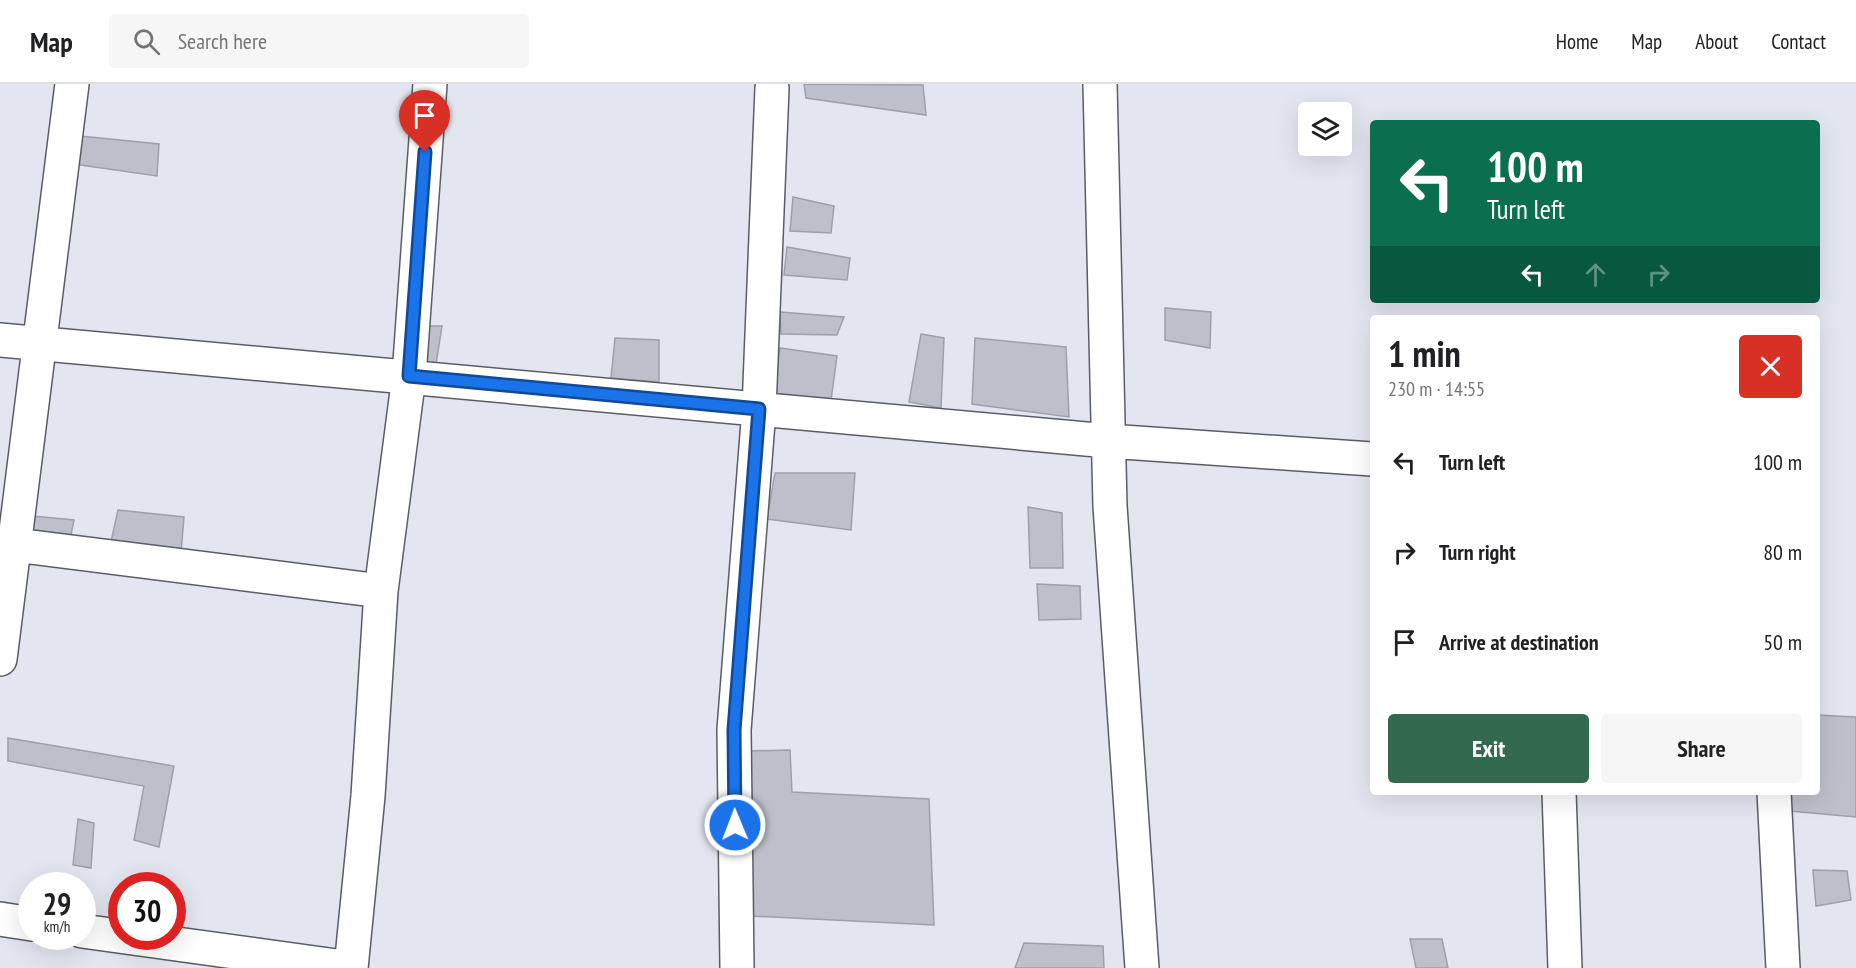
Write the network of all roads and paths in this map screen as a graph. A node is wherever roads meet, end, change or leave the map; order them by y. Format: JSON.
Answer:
{"nodes":[{"id":1,"x":72,"y":84,"type":"edge"},
{"id":2,"x":430,"y":84,"type":"edge"},
{"id":3,"x":1101,"y":84,"type":"edge"},
{"id":4,"x":772,"y":88,"type":"dead end"},
{"id":5,"x":0,"y":340,"type":"edge"},
{"id":6,"x":40,"y":342,"type":"junction"},
{"id":7,"x":409,"y":376,"type":"junction"},
{"id":8,"x":759,"y":409,"type":"junction"},
{"id":9,"x":1108,"y":441,"type":"junction"},
{"id":10,"x":1370,"y":459,"type":"edge"},
{"id":11,"x":7,"y":544,"type":"edge"},
{"id":12,"x":381,"y":591,"type":"junction"},
{"id":13,"x":0,"y":659,"type":"edge"},
{"id":14,"x":1559,"y":795,"type":"edge"},
{"id":15,"x":1774,"y":795,"type":"edge"},
{"id":16,"x":0,"y":920,"type":"edge"},
{"id":17,"x":18,"y":922,"type":"edge"},
{"id":18,"x":96,"y":933,"type":"edge"},
{"id":19,"x":351,"y":968,"type":"edge"},
{"id":20,"x":737,"y":968,"type":"edge"},
{"id":21,"x":1143,"y":968,"type":"edge"},
{"id":22,"x":1565,"y":968,"type":"edge"},
{"id":23,"x":1783,"y":968,"type":"edge"}],
"edges":[{"from":1,"to":6,"type":"street"},
{"from":2,"to":7,"type":"street"},
{"from":3,"to":9,"type":"street"},
{"from":4,"to":8,"type":"street"},
{"from":5,"to":6,"type":"street"},
{"from":6,"to":7,"type":"street"},
{"from":6,"to":11,"type":"street"},
{"from":7,"to":8,"type":"street"},
{"from":7,"to":12,"type":"street"},
{"from":8,"to":9,"type":"street"},
{"from":8,"to":20,"type":"street"},
{"from":9,"to":10,"type":"street"},
{"from":9,"to":21,"type":"street"},
{"from":11,"to":12,"type":"street"},
{"from":11,"to":13,"type":"street"},
{"from":12,"to":19,"type":"street"},
{"from":14,"to":22,"type":"street"},
{"from":15,"to":23,"type":"street"},
{"from":16,"to":17,"type":"street"},
{"from":18,"to":19,"type":"street"}]}
